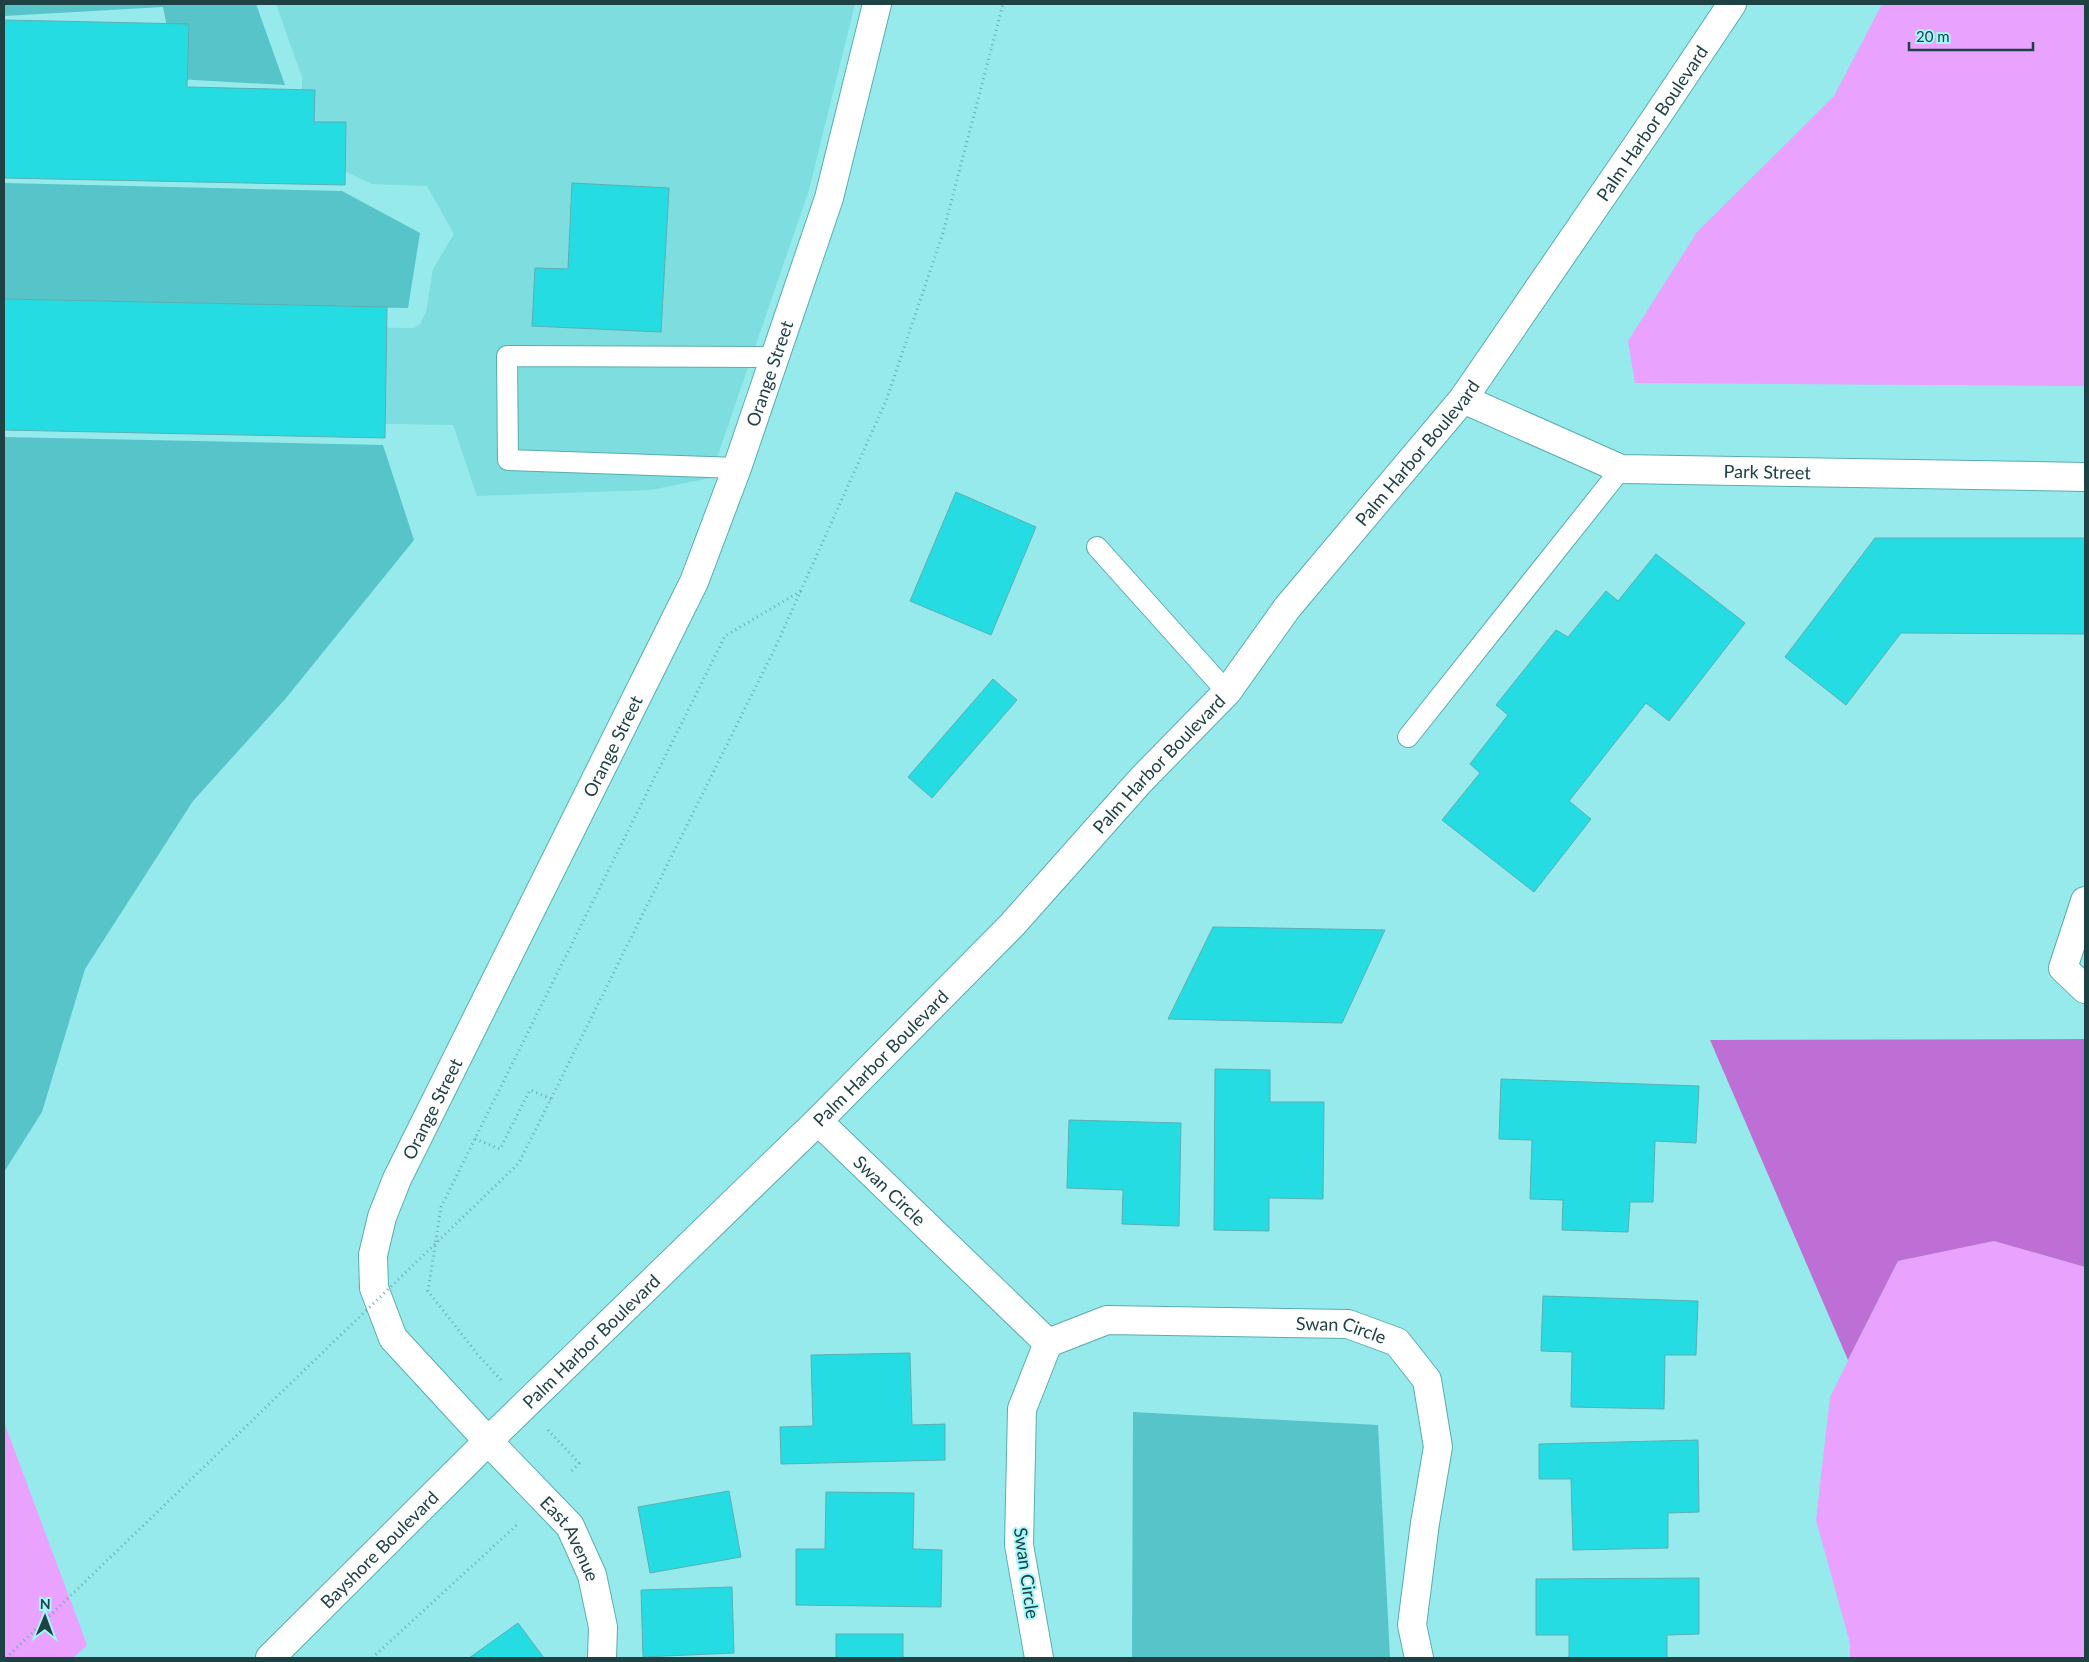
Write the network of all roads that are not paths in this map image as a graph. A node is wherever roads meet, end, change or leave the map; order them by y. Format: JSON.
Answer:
{"nodes":[{"id":1,"x":877,"y":4,"type":"edge"},
{"id":2,"x":1732,"y":4,"type":"edge"},
{"id":3,"x":775,"y":357,"type":"junction"},
{"id":4,"x":1462,"y":399,"type":"junction"},
{"id":5,"x":737,"y":468,"type":"junction"},
{"id":6,"x":1621,"y":469,"type":"junction"},
{"id":7,"x":2085,"y":477,"type":"edge"},
{"id":8,"x":1097,"y":548,"type":"dead end"},
{"id":9,"x":1227,"y":692,"type":"junction"},
{"id":10,"x":1408,"y":737,"type":"dead end"},
{"id":11,"x":2085,"y":901,"type":"edge"},
{"id":12,"x":2085,"y":989,"type":"edge"},
{"id":13,"x":818,"y":1121,"type":"junction"},
{"id":14,"x":1048,"y":1343,"type":"junction"},
{"id":15,"x":488,"y":1441,"type":"junction"},
{"id":16,"x":270,"y":1658,"type":"edge"},
{"id":17,"x":602,"y":1658,"type":"edge"},
{"id":18,"x":1039,"y":1658,"type":"edge"},
{"id":19,"x":1419,"y":1658,"type":"edge"}],
"edges":[{"from":1,"to":3,"type":"street","name":"Orange Street"},
{"from":2,"to":4,"type":"street","name":"Palm Harbor Boulevard"},
{"from":3,"to":5,"type":"street","name":"Orange Street"},
{"from":3,"to":5,"type":"lane"},
{"from":4,"to":6,"type":"street","name":"Park Street"},
{"from":4,"to":9,"type":"street","name":"Palm Harbor Boulevard"},
{"from":5,"to":15,"type":"street","name":"Orange Street"},
{"from":6,"to":7,"type":"street","name":"Park Street"},
{"from":6,"to":10,"type":"lane"},
{"from":8,"to":9,"type":"lane"},
{"from":9,"to":13,"type":"street","name":"Palm Harbor Boulevard"},
{"from":11,"to":12,"type":"street"},
{"from":13,"to":14,"type":"street","name":"Swan Circle"},
{"from":13,"to":15,"type":"street","name":"Palm Harbor Boulevard"},
{"from":14,"to":18,"type":"street","name":"Swan Circle"},
{"from":14,"to":19,"type":"street","name":"Swan Circle"},
{"from":15,"to":16,"type":"street","name":"Bayshore Boulevard"},
{"from":15,"to":17,"type":"street","name":"East Avenue"}]}
